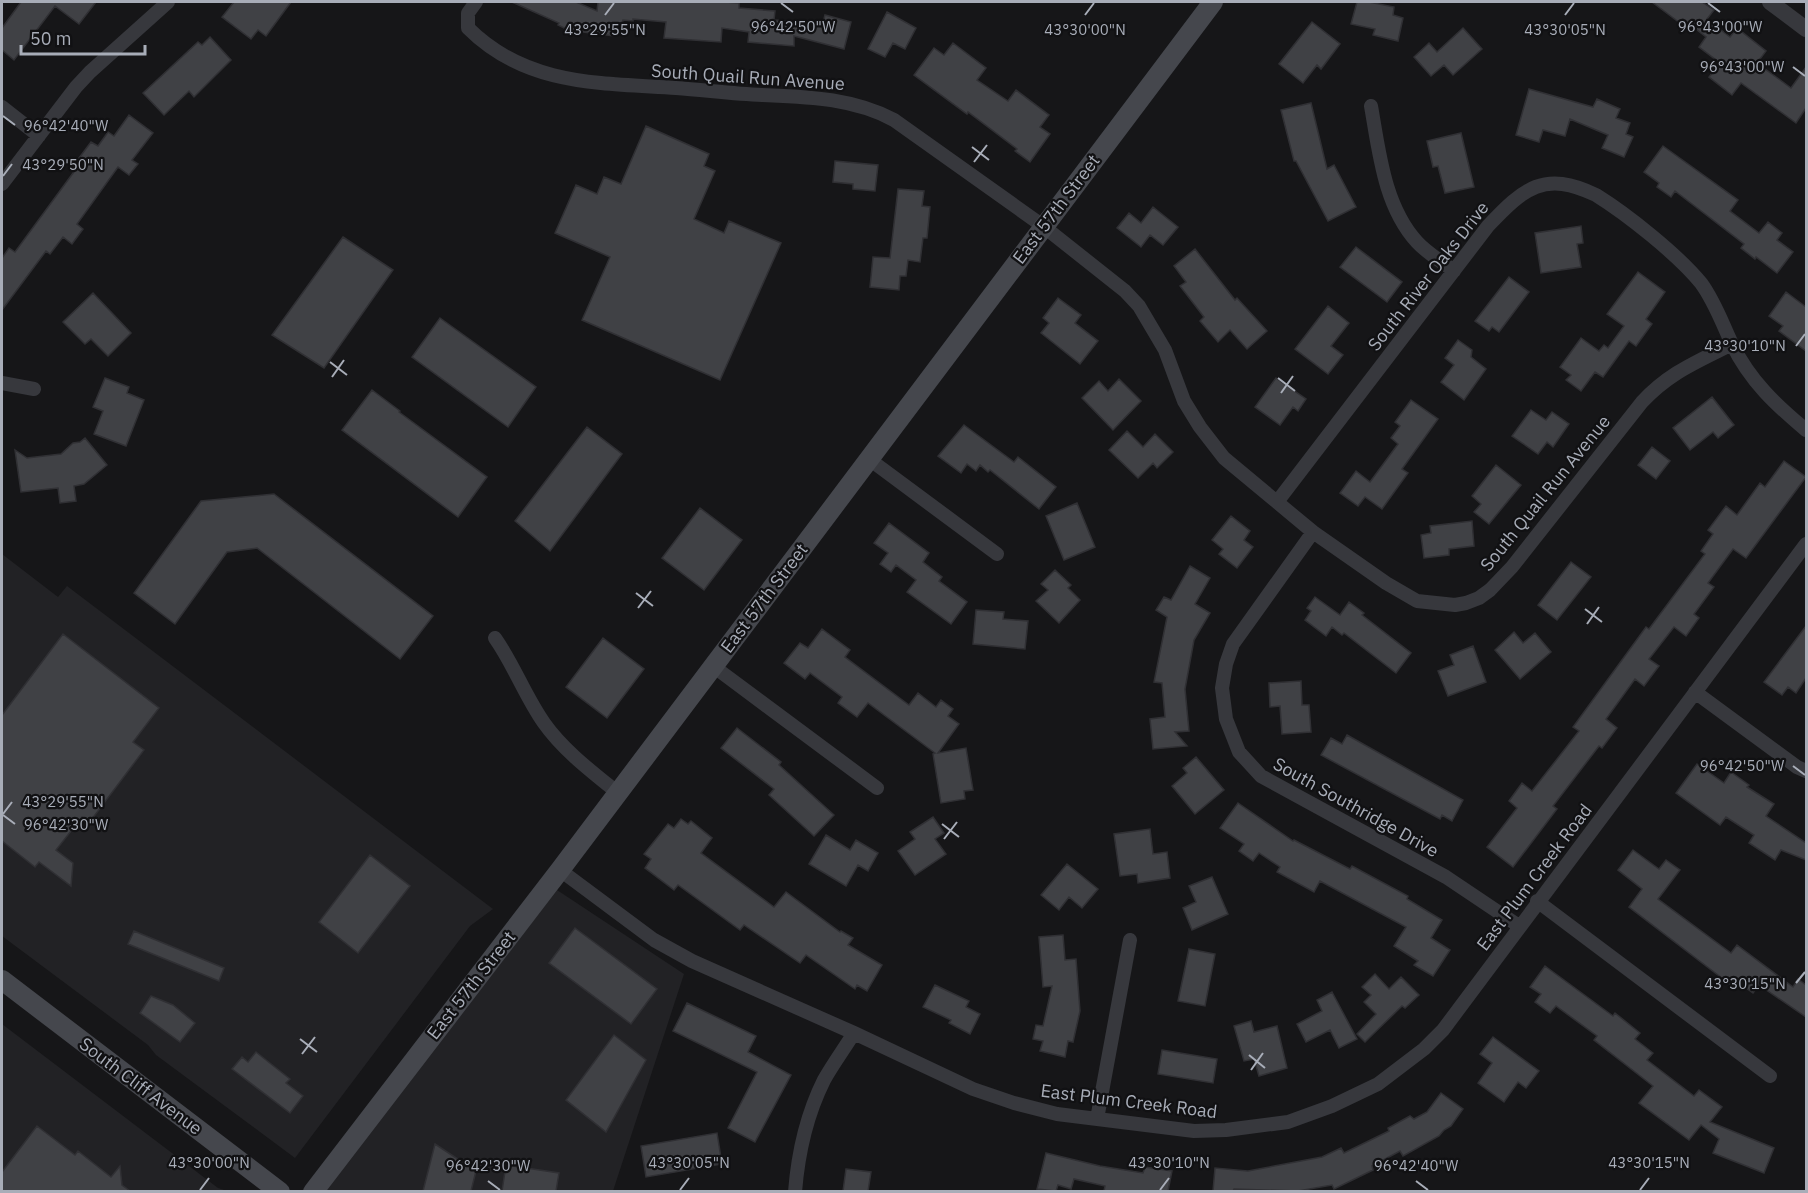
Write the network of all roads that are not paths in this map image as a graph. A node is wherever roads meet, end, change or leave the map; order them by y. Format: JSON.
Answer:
{"nodes":[{"id":1,"x":168,"y":2,"type":"edge"},
{"id":2,"x":476,"y":2,"type":"edge"},
{"id":3,"x":1213,"y":2,"type":"edge"},
{"id":4,"x":1770,"y":2,"type":"edge"},
{"id":5,"x":1806,"y":29,"type":"edge"},
{"id":6,"x":1371,"y":106,"type":"dead end"},
{"id":7,"x":2,"y":107,"type":"edge"},
{"id":8,"x":39,"y":136,"type":"junction"},
{"id":9,"x":2,"y":184,"type":"edge"},
{"id":10,"x":1043,"y":226,"type":"junction"},
{"id":11,"x":1454,"y":271,"type":"junction"},
{"id":12,"x":1732,"y":344,"type":"junction"},
{"id":13,"x":2,"y":383,"type":"edge"},
{"id":14,"x":34,"y":389,"type":"dead end"},
{"id":15,"x":1806,"y":430,"type":"edge"},
{"id":16,"x":869,"y":459,"type":"junction"},
{"id":17,"x":1277,"y":502,"type":"junction"},
{"id":18,"x":1313,"y":532,"type":"junction"},
{"id":19,"x":1806,"y":544,"type":"edge"},
{"id":20,"x":997,"y":554,"type":"dead end"},
{"id":21,"x":495,"y":638,"type":"dead end"},
{"id":22,"x":713,"y":666,"type":"junction"},
{"id":23,"x":1695,"y":692,"type":"junction"},
{"id":24,"x":1806,"y":771,"type":"edge"},
{"id":25,"x":877,"y":788,"type":"dead end"},
{"id":26,"x":618,"y":793,"type":"junction"},
{"id":27,"x":560,"y":870,"type":"junction"},
{"id":28,"x":1537,"y":901,"type":"junction"},
{"id":29,"x":1518,"y":926,"type":"junction"},
{"id":30,"x":1130,"y":940,"type":"dead end"},
{"id":31,"x":2,"y":980,"type":"edge"},
{"id":32,"x":854,"y":1033,"type":"junction"},
{"id":33,"x":1770,"y":1076,"type":"dead end"},
{"id":34,"x":1097,"y":1119,"type":"junction"},
{"id":35,"x":279,"y":1191,"type":"edge"},
{"id":36,"x":313,"y":1191,"type":"edge"},
{"id":37,"x":795,"y":1191,"type":"edge"}],
"edges":[{"from":1,"to":8,"type":"street"},
{"from":2,"to":10,"type":"street","name":"South Quail Run Avenue"},
{"from":3,"to":10,"type":"main road","name":"East 57th Street"},
{"from":4,"to":5,"type":"street"},
{"from":6,"to":11,"type":"street"},
{"from":7,"to":8,"type":"street"},
{"from":8,"to":9,"type":"street"},
{"from":10,"to":16,"type":"main road","name":"East 57th Street"},
{"from":10,"to":17,"type":"street","name":"South Quail Run Avenue"},
{"from":11,"to":12,"type":"street","name":"South River Oaks Drive"},
{"from":11,"to":17,"type":"street","name":"South River Oaks Drive"},
{"from":12,"to":15,"type":"street","name":"South River Oaks Drive"},
{"from":12,"to":18,"type":"street","name":"South Quail Run Avenue"},
{"from":13,"to":14,"type":"street"},
{"from":16,"to":20,"type":"street"},
{"from":16,"to":22,"type":"main road","name":"East 57th Street"},
{"from":17,"to":18,"type":"street","name":"South Quail Run Avenue"},
{"from":18,"to":29,"type":"street","name":"South Southridge Drive"},
{"from":19,"to":23,"type":"street","name":"East Plum Creek Road"},
{"from":21,"to":26,"type":"street"},
{"from":22,"to":25,"type":"street"},
{"from":22,"to":26,"type":"main road","name":"East 57th Street"},
{"from":23,"to":24,"type":"street"},
{"from":23,"to":28,"type":"street","name":"East Plum Creek Road"},
{"from":26,"to":27,"type":"main road","name":"East 57th Street"},
{"from":27,"to":32,"type":"street","name":"East Plum Creek Road"},
{"from":27,"to":36,"type":"main road","name":"East 57th Street"},
{"from":28,"to":29,"type":"street","name":"East Plum Creek Road"},
{"from":28,"to":33,"type":"street"},
{"from":29,"to":34,"type":"street","name":"East Plum Creek Road"},
{"from":30,"to":34,"type":"street"},
{"from":31,"to":35,"type":"main road","name":"South Cliff Avenue"},
{"from":32,"to":34,"type":"street","name":"East Plum Creek Road"},
{"from":32,"to":37,"type":"street"}]}
